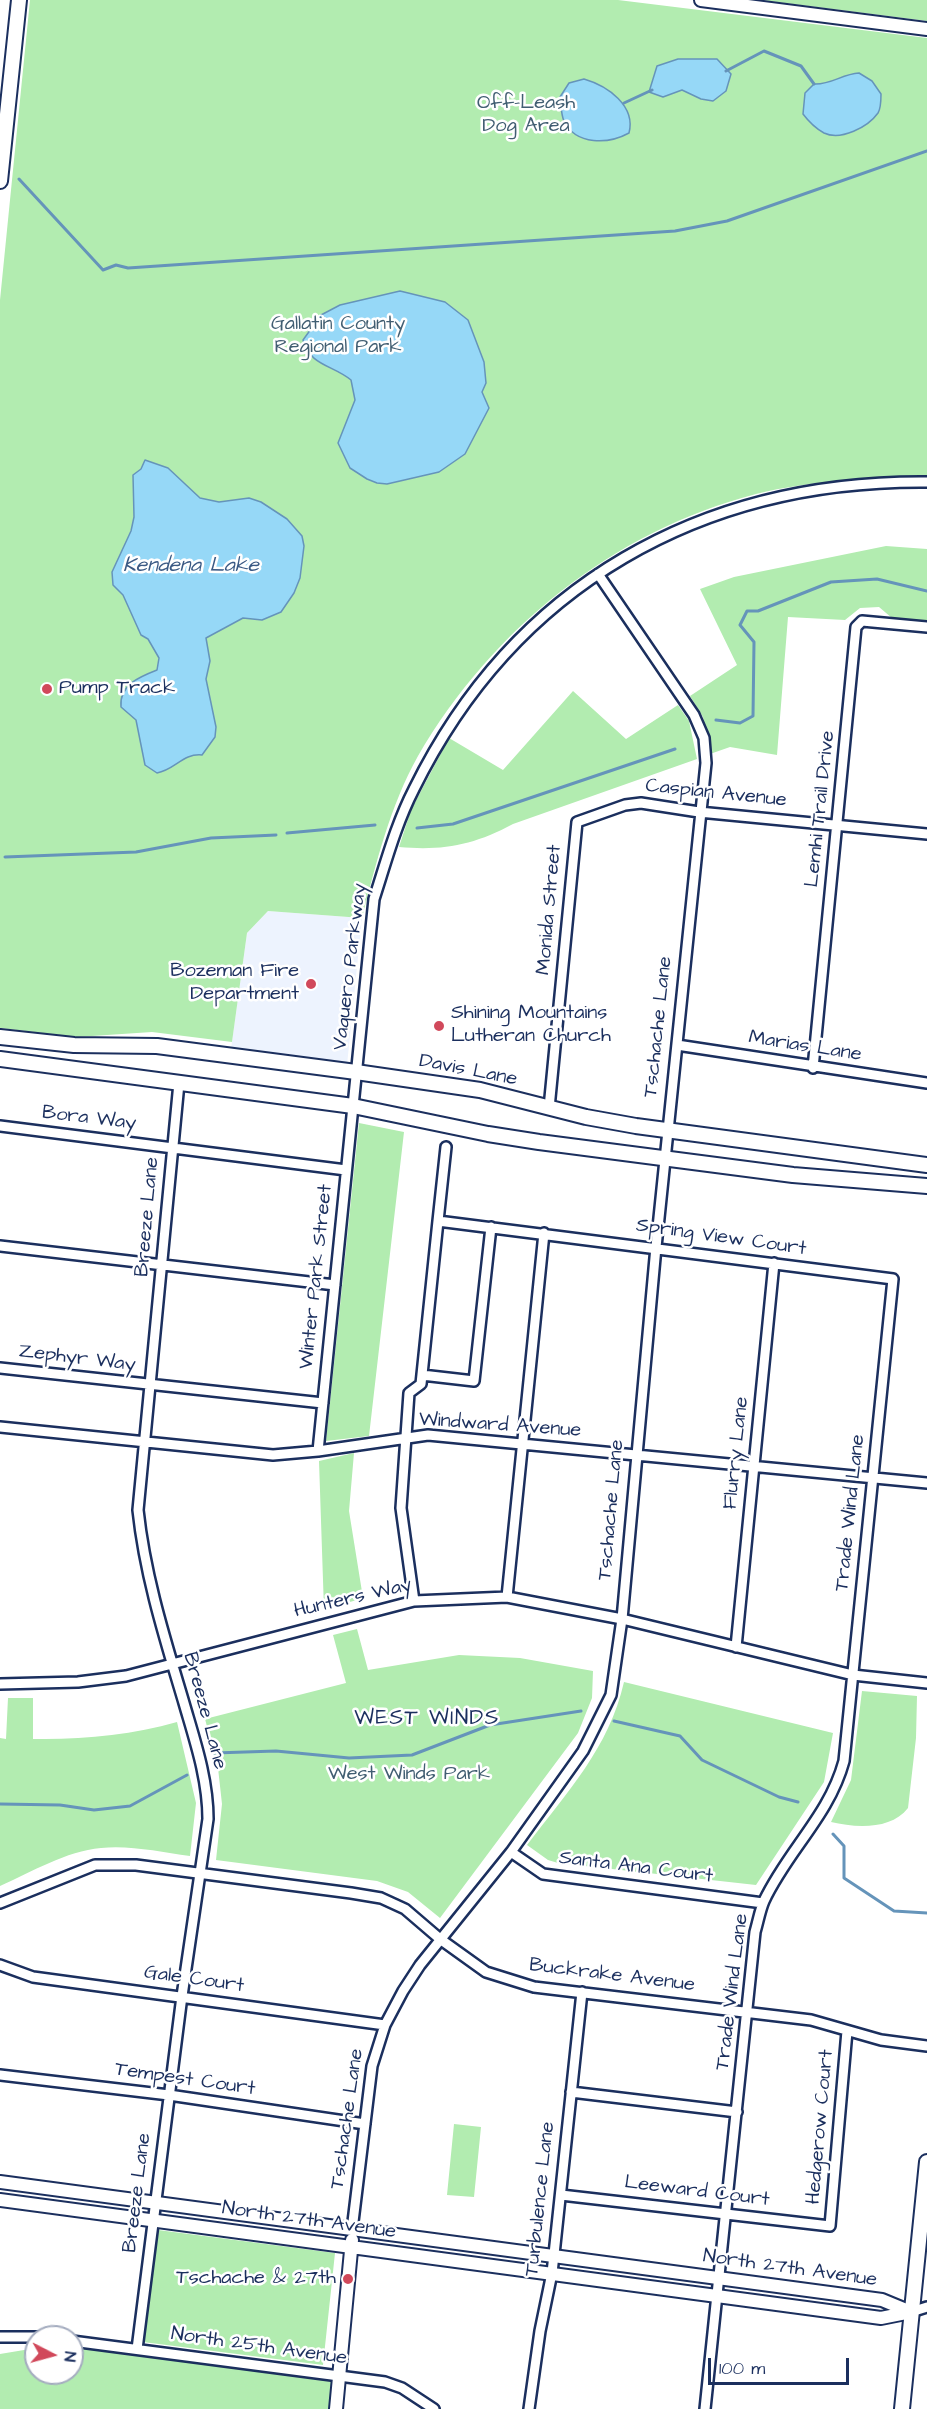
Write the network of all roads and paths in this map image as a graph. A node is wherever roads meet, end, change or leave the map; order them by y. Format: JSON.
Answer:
{"nodes":[{"id":1,"x":19,"y":0,"type":"edge"},
{"id":2,"x":701,"y":0,"type":"edge"},
{"id":3,"x":927,"y":29,"type":"edge"},
{"id":4,"x":3,"y":125,"type":"edge"},
{"id":5,"x":0,"y":181,"type":"edge"},
{"id":6,"x":927,"y":482,"type":"edge"},
{"id":7,"x":598,"y":574,"type":"junction"},
{"id":8,"x":927,"y":627,"type":"edge"},
{"id":9,"x":699,"y":812,"type":"junction"},
{"id":10,"x":577,"y":822,"type":"joint"},
{"id":11,"x":838,"y":824,"type":"junction"},
{"id":12,"x":927,"y":834,"type":"edge"},
{"id":13,"x":0,"y":1037,"type":"edge"},
{"id":14,"x":677,"y":1045,"type":"junction"},
{"id":15,"x":0,"y":1059,"type":"edge"},
{"id":16,"x":813,"y":1068,"type":"junction"},
{"id":17,"x":356,"y":1072,"type":"junction"},
{"id":18,"x":179,"y":1083,"type":"junction"},
{"id":19,"x":927,"y":1083,"type":"edge"},
{"id":20,"x":353,"y":1106,"type":"junction"},
{"id":21,"x":549,"y":1108,"type":"junction"},
{"id":22,"x":0,"y":1126,"type":"edge"},
{"id":23,"x":668,"y":1130,"type":"junction"},
{"id":24,"x":446,"y":1147,"type":"dead end"},
{"id":25,"x":173,"y":1148,"type":"junction"},
{"id":26,"x":665,"y":1157,"type":"junction"},
{"id":27,"x":927,"y":1165,"type":"edge"},
{"id":28,"x":346,"y":1170,"type":"junction"},
{"id":29,"x":927,"y":1186,"type":"edge"},
{"id":30,"x":438,"y":1221,"type":"junction"},
{"id":31,"x":491,"y":1227,"type":"junction"},
{"id":32,"x":544,"y":1233,"type":"junction"},
{"id":33,"x":0,"y":1246,"type":"edge"},
{"id":34,"x":656,"y":1247,"type":"junction"},
{"id":35,"x":774,"y":1263,"type":"junction"},
{"id":36,"x":162,"y":1266,"type":"junction"},
{"id":37,"x":893,"y":1279,"type":"joint"},
{"id":38,"x":334,"y":1285,"type":"junction"},
{"id":39,"x":0,"y":1368,"type":"edge"},
{"id":40,"x":422,"y":1375,"type":"junction"},
{"id":41,"x":151,"y":1386,"type":"junction"},
{"id":42,"x":323,"y":1403,"type":"junction"},
{"id":43,"x":0,"y":1427,"type":"edge"},
{"id":44,"x":406,"y":1438,"type":"junction"},
{"id":45,"x":146,"y":1442,"type":"junction"},
{"id":46,"x":522,"y":1445,"type":"junction"},
{"id":47,"x":318,"y":1451,"type":"junction"},
{"id":48,"x":637,"y":1454,"type":"junction"},
{"id":49,"x":754,"y":1466,"type":"junction"},
{"id":50,"x":873,"y":1478,"type":"junction"},
{"id":51,"x":927,"y":1483,"type":"edge"},
{"id":52,"x":507,"y":1597,"type":"junction"},
{"id":53,"x":414,"y":1601,"type":"junction"},
{"id":54,"x":622,"y":1618,"type":"junction"},
{"id":55,"x":736,"y":1647,"type":"junction"},
{"id":56,"x":172,"y":1664,"type":"junction"},
{"id":57,"x":853,"y":1675,"type":"junction"},
{"id":58,"x":927,"y":1683,"type":"edge"},
{"id":59,"x":0,"y":1684,"type":"edge"},
{"id":60,"x":511,"y":1852,"type":"junction"},
{"id":61,"x":200,"y":1873,"type":"junction"},
{"id":62,"x":0,"y":1903,"type":"edge"},
{"id":63,"x":763,"y":1903,"type":"junction"},
{"id":64,"x":440,"y":1939,"type":"junction"},
{"id":65,"x":0,"y":1965,"type":"edge"},
{"id":66,"x":582,"y":1992,"type":"junction"},
{"id":67,"x":182,"y":1996,"type":"junction"},
{"id":68,"x":747,"y":2012,"type":"junction"},
{"id":69,"x":385,"y":2025,"type":"junction"},
{"id":70,"x":847,"y":2031,"type":"junction"},
{"id":71,"x":927,"y":2046,"type":"edge"},
{"id":72,"x":0,"y":2074,"type":"edge"},
{"id":73,"x":571,"y":2092,"type":"junction"},
{"id":74,"x":169,"y":2095,"type":"junction"},
{"id":75,"x":736,"y":2112,"type":"junction"},
{"id":76,"x":365,"y":2124,"type":"junction"},
{"id":77,"x":927,"y":2162,"type":"edge"},
{"id":78,"x":0,"y":2182,"type":"edge"},
{"id":79,"x":561,"y":2195,"type":"junction"},
{"id":80,"x":0,"y":2200,"type":"edge"},
{"id":81,"x":154,"y":2203,"type":"junction"},
{"id":82,"x":727,"y":2214,"type":"junction"},
{"id":83,"x":152,"y":2220,"type":"junction"},
{"id":84,"x":830,"y":2226,"type":"joint"},
{"id":85,"x":352,"y":2230,"type":"junction"},
{"id":86,"x":351,"y":2246,"type":"junction"},
{"id":87,"x":554,"y":2257,"type":"junction"},
{"id":88,"x":552,"y":2273,"type":"junction"},
{"id":89,"x":719,"y":2279,"type":"junction"},
{"id":90,"x":717,"y":2295,"type":"junction"},
{"id":91,"x":927,"y":2307,"type":"edge"},
{"id":92,"x":912,"y":2312,"type":"junction"},
{"id":93,"x":0,"y":2337,"type":"edge"},
{"id":94,"x":24,"y":2337,"type":"edge"},
{"id":95,"x":84,"y":2342,"type":"edge"},
{"id":96,"x":137,"y":2349,"type":"junction"},
{"id":97,"x":339,"y":2375,"type":"junction"},
{"id":98,"x":336,"y":2409,"type":"edge"},
{"id":99,"x":434,"y":2409,"type":"edge"},
{"id":100,"x":529,"y":2409,"type":"edge"},
{"id":101,"x":705,"y":2409,"type":"edge"},
{"id":102,"x":902,"y":2409,"type":"edge"}],
"edges":[{"from":1,"to":4,"type":"main road"},
{"from":2,"to":3,"type":"street"},
{"from":4,"to":5,"type":"main road"},
{"from":6,"to":7,"type":"street","name":"Vaquero Parkway"},
{"from":7,"to":9,"type":"street","name":"Tschache Lane"},
{"from":7,"to":17,"type":"street","name":"Vaquero Parkway"},
{"from":8,"to":11,"type":"street","name":"Lemhi Trail Drive"},
{"from":9,"to":10,"type":"street","name":"Caspian Avenue"},
{"from":9,"to":11,"type":"street","name":"Caspian Avenue"},
{"from":9,"to":14,"type":"street","name":"Tschache Lane"},
{"from":10,"to":21,"type":"street","name":"Monida Street"},
{"from":11,"to":12,"type":"street","name":"Caspian Avenue"},
{"from":11,"to":16,"type":"street","name":"Lemhi Trail Drive"},
{"from":13,"to":17,"type":"main road","name":"Davis Lane"},
{"from":14,"to":16,"type":"street","name":"Marias Lane"},
{"from":14,"to":23,"type":"street","name":"Tschache Lane"},
{"from":15,"to":18,"type":"main road"},
{"from":16,"to":19,"type":"street","name":"Marias Lane"},
{"from":17,"to":20,"type":"street","name":"Vaquero Parkway"},
{"from":17,"to":21,"type":"main road","name":"Davis Lane"},
{"from":18,"to":20,"type":"main road"},
{"from":18,"to":25,"type":"street","name":"Breeze Lane"},
{"from":20,"to":26,"type":"main road"},
{"from":20,"to":28,"type":"street","name":"Winter Park Street"},
{"from":21,"to":23,"type":"main road","name":"Davis Lane"},
{"from":22,"to":25,"type":"street","name":"Bora Way"},
{"from":23,"to":26,"type":"street","name":"Tschache Lane"},
{"from":23,"to":27,"type":"main road","name":"Davis Lane"},
{"from":24,"to":30,"type":"street"},
{"from":25,"to":28,"type":"street","name":"Bora Way"},
{"from":25,"to":36,"type":"street","name":"Breeze Lane"},
{"from":26,"to":29,"type":"main road"},
{"from":26,"to":34,"type":"street","name":"Tschache Lane"},
{"from":28,"to":38,"type":"street","name":"Winter Park Street"},
{"from":30,"to":31,"type":"street","name":"Spring View Court"},
{"from":30,"to":40,"type":"street"},
{"from":31,"to":32,"type":"street","name":"Spring View Court"},
{"from":31,"to":40,"type":"street"},
{"from":32,"to":34,"type":"street","name":"Spring View Court"},
{"from":32,"to":46,"type":"street"},
{"from":33,"to":36,"type":"street"},
{"from":34,"to":35,"type":"street","name":"Spring View Court"},
{"from":34,"to":48,"type":"street","name":"Tschache Lane"},
{"from":35,"to":37,"type":"street","name":"Spring View Court"},
{"from":35,"to":49,"type":"street","name":"Flurry Lane"},
{"from":36,"to":38,"type":"street"},
{"from":36,"to":41,"type":"street","name":"Breeze Lane"},
{"from":37,"to":50,"type":"street","name":"Trade Wind Lane"},
{"from":38,"to":42,"type":"street","name":"Winter Park Street"},
{"from":39,"to":41,"type":"street","name":"Zephyr Way"},
{"from":40,"to":44,"type":"street"},
{"from":41,"to":42,"type":"street","name":"Zephyr Way"},
{"from":41,"to":45,"type":"street","name":"Breeze Lane"},
{"from":42,"to":47,"type":"street","name":"Winter Park Street"},
{"from":43,"to":45,"type":"street","name":"Windward Avenue"},
{"from":44,"to":46,"type":"street","name":"Windward Avenue"},
{"from":44,"to":47,"type":"street","name":"Windward Avenue"},
{"from":44,"to":53,"type":"street"},
{"from":45,"to":47,"type":"street","name":"Windward Avenue"},
{"from":45,"to":56,"type":"street","name":"Breeze Lane"},
{"from":46,"to":48,"type":"street","name":"Windward Avenue"},
{"from":46,"to":52,"type":"street"},
{"from":48,"to":49,"type":"street","name":"Windward Avenue"},
{"from":48,"to":54,"type":"street","name":"Tschache Lane"},
{"from":49,"to":50,"type":"street","name":"Windward Avenue"},
{"from":49,"to":55,"type":"street","name":"Flurry Lane"},
{"from":50,"to":51,"type":"street","name":"Windward Avenue"},
{"from":50,"to":57,"type":"street","name":"Trade Wind Lane"},
{"from":52,"to":53,"type":"street","name":"Hunters Way"},
{"from":52,"to":54,"type":"street","name":"Hunters Way"},
{"from":53,"to":56,"type":"street","name":"Hunters Way"},
{"from":54,"to":55,"type":"street","name":"Hunters Way"},
{"from":54,"to":60,"type":"street","name":"Tschache Lane"},
{"from":55,"to":57,"type":"street","name":"Hunters Way"},
{"from":56,"to":59,"type":"street","name":"Hunters Way"},
{"from":56,"to":61,"type":"street","name":"Breeze Lane"},
{"from":57,"to":58,"type":"street","name":"Hunters Way"},
{"from":57,"to":63,"type":"street","name":"Trade Wind Lane"},
{"from":60,"to":63,"type":"street","name":"Santa Ana Court"},
{"from":60,"to":64,"type":"street","name":"Tschache Lane"},
{"from":61,"to":62,"type":"street","name":"Buckrake Avenue"},
{"from":61,"to":64,"type":"street","name":"Buckrake Avenue"},
{"from":61,"to":67,"type":"street","name":"Breeze Lane"},
{"from":63,"to":68,"type":"street","name":"Trade Wind Lane"},
{"from":64,"to":66,"type":"street","name":"Buckrake Avenue"},
{"from":64,"to":69,"type":"street","name":"Tschache Lane"},
{"from":65,"to":67,"type":"street","name":"Gale Court"},
{"from":66,"to":68,"type":"street","name":"Buckrake Avenue"},
{"from":66,"to":73,"type":"street","name":"Turbulence Lane"},
{"from":67,"to":69,"type":"street","name":"Gale Court"},
{"from":67,"to":74,"type":"street","name":"Breeze Lane"},
{"from":68,"to":70,"type":"street","name":"Buckrake Avenue"},
{"from":68,"to":75,"type":"street","name":"Trade Wind Lane"},
{"from":69,"to":76,"type":"street","name":"Tschache Lane"},
{"from":70,"to":71,"type":"street","name":"Buckrake Avenue"},
{"from":70,"to":84,"type":"street","name":"Hedgerow Court"},
{"from":72,"to":74,"type":"street","name":"Tempest Court"},
{"from":73,"to":75,"type":"street"},
{"from":73,"to":79,"type":"street","name":"Turbulence Lane"},
{"from":74,"to":76,"type":"street","name":"Tempest Court"},
{"from":74,"to":81,"type":"street","name":"Breeze Lane"},
{"from":75,"to":82,"type":"street","name":"Trade Wind Lane"},
{"from":76,"to":85,"type":"street","name":"Tschache Lane"},
{"from":77,"to":92,"type":"main road"},
{"from":78,"to":81,"type":"street","name":"North 27th Avenue"},
{"from":79,"to":82,"type":"street","name":"Leeward Court"},
{"from":79,"to":87,"type":"street","name":"Turbulence Lane"},
{"from":80,"to":83,"type":"street","name":"North 27th Avenue"},
{"from":81,"to":83,"type":"street","name":"Breeze Lane"},
{"from":81,"to":85,"type":"street","name":"North 27th Avenue"},
{"from":82,"to":84,"type":"street","name":"Leeward Court"},
{"from":82,"to":89,"type":"street","name":"Trade Wind Lane"},
{"from":83,"to":86,"type":"street","name":"North 27th Avenue"},
{"from":83,"to":96,"type":"street","name":"Breeze Lane"},
{"from":85,"to":86,"type":"street","name":"Tschache Lane"},
{"from":85,"to":87,"type":"street","name":"North 27th Avenue"},
{"from":86,"to":88,"type":"street","name":"North 27th Avenue"},
{"from":86,"to":97,"type":"street","name":"Tschache Lane"},
{"from":87,"to":88,"type":"street","name":"Turbulence Lane"},
{"from":87,"to":89,"type":"street","name":"North 27th Avenue"},
{"from":88,"to":90,"type":"street","name":"North 27th Avenue"},
{"from":88,"to":100,"type":"street","name":"Turbulence Lane"},
{"from":89,"to":90,"type":"street","name":"Trade Wind Lane"},
{"from":89,"to":92,"type":"street","name":"North 27th Avenue"},
{"from":90,"to":92,"type":"street","name":"North 27th Avenue"},
{"from":90,"to":101,"type":"street","name":"Trade Wind Lane"},
{"from":91,"to":92,"type":"street"},
{"from":92,"to":102,"type":"main road"},
{"from":93,"to":94,"type":"street"},
{"from":95,"to":96,"type":"street","name":"North 25th Avenue"},
{"from":96,"to":97,"type":"street","name":"North 25th Avenue"},
{"from":97,"to":98,"type":"street","name":"Tschache Lane"},
{"from":97,"to":99,"type":"street","name":"North 25th Avenue"}]}
